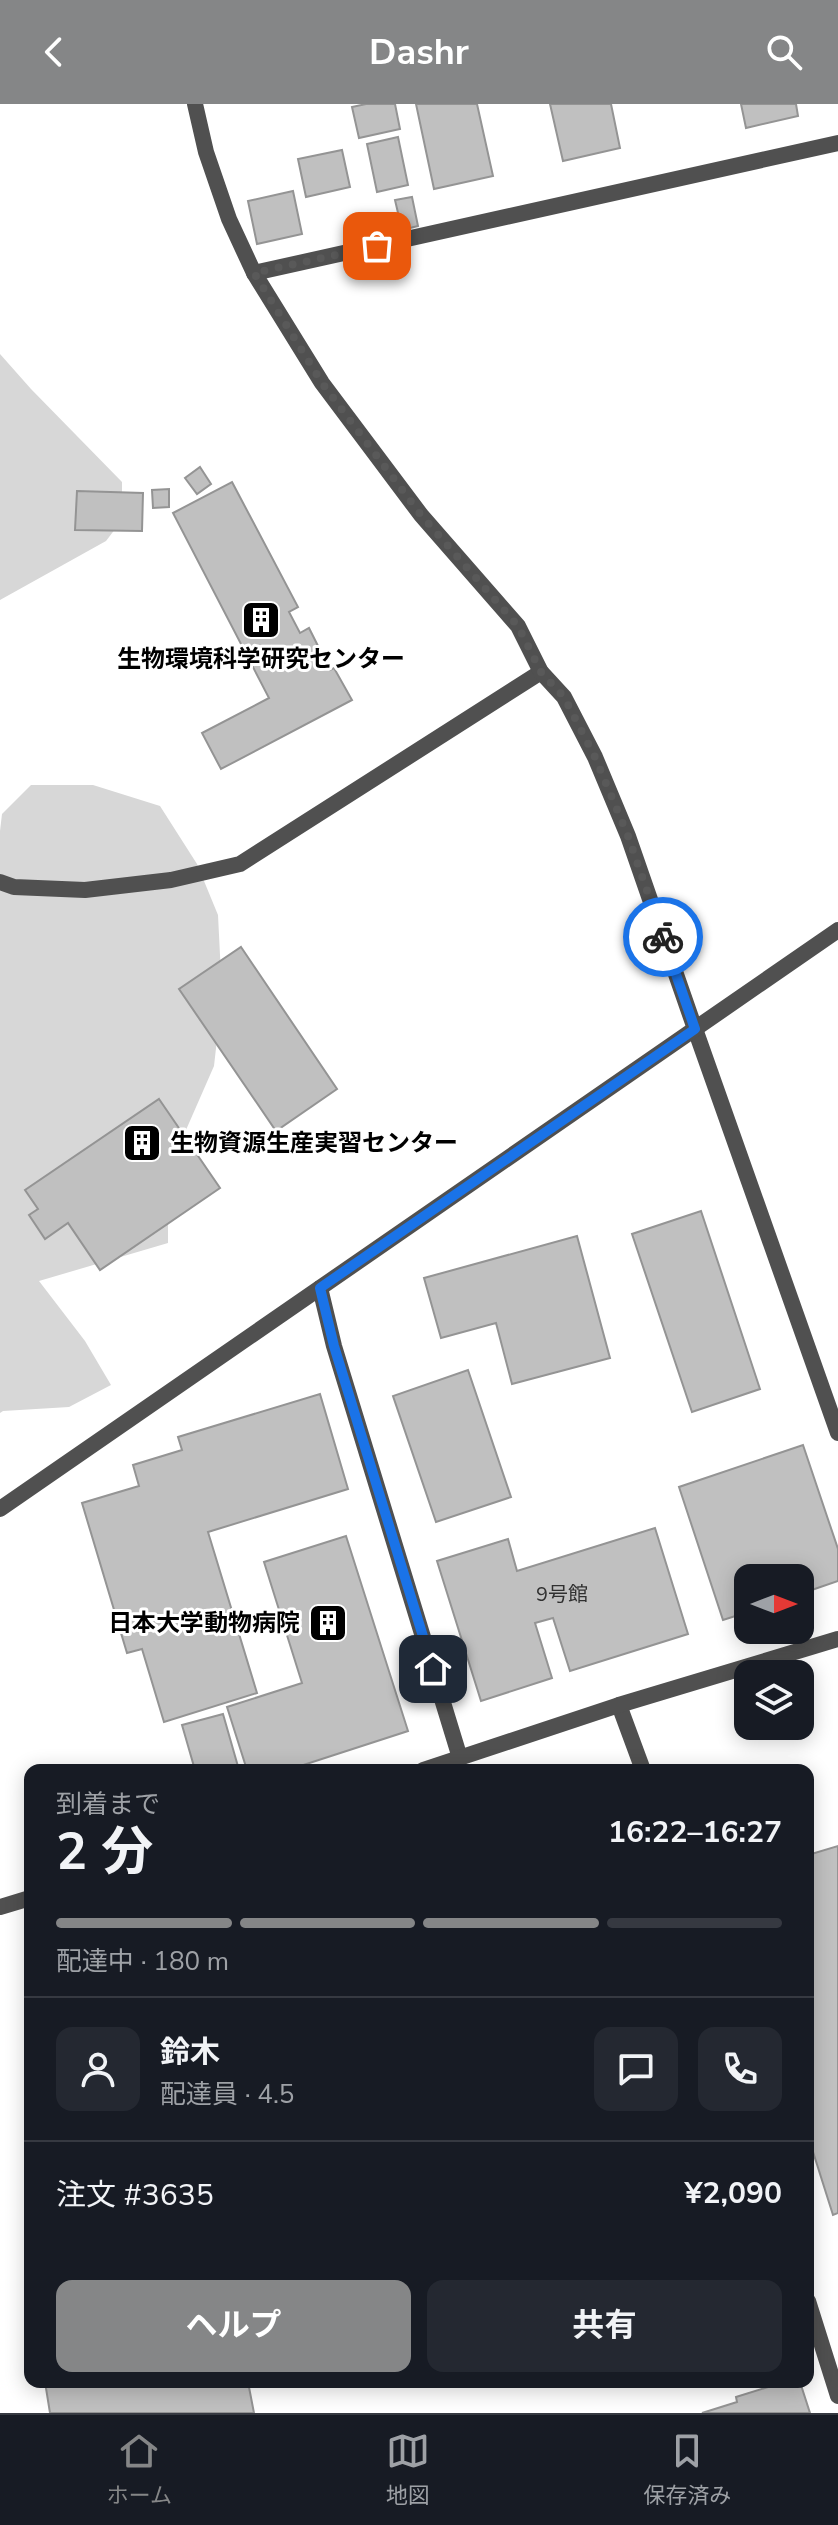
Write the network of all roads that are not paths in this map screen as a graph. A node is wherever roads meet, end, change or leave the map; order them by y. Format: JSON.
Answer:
{"nodes":[{"id":1,"x":195,"y":104,"type":"edge"},
{"id":2,"x":838,"y":143,"type":"edge"},
{"id":3,"x":254,"y":273,"type":"junction"},
{"id":4,"x":541,"y":672,"type":"junction"},
{"id":5,"x":0,"y":882,"type":"edge"},
{"id":6,"x":838,"y":930,"type":"edge"},
{"id":7,"x":695,"y":1029,"type":"junction"},
{"id":8,"x":320,"y":1288,"type":"junction"},
{"id":9,"x":838,"y":1433,"type":"edge"},
{"id":10,"x":0,"y":1509,"type":"edge"},
{"id":11,"x":838,"y":1639,"type":"edge"},
{"id":12,"x":619,"y":1705,"type":"junction"},
{"id":13,"x":460,"y":1758,"type":"junction"},
{"id":14,"x":442,"y":1764,"type":"edge"},
{"id":15,"x":641,"y":1764,"type":"edge"},
{"id":16,"x":24,"y":1900,"type":"edge"},
{"id":17,"x":0,"y":1907,"type":"edge"},
{"id":18,"x":814,"y":2320,"type":"edge"},
{"id":19,"x":838,"y":2396,"type":"edge"}],
"edges":[{"from":1,"to":3,"type":"street"},
{"from":2,"to":3,"type":"street"},
{"from":3,"to":4,"type":"street"},
{"from":4,"to":5,"type":"street"},
{"from":4,"to":7,"type":"street"},
{"from":6,"to":7,"type":"street"},
{"from":7,"to":8,"type":"street"},
{"from":7,"to":9,"type":"street"},
{"from":8,"to":10,"type":"street"},
{"from":8,"to":13,"type":"street"},
{"from":11,"to":12,"type":"street"},
{"from":12,"to":13,"type":"street"},
{"from":12,"to":15,"type":"street"},
{"from":13,"to":14,"type":"street"},
{"from":16,"to":17,"type":"street"},
{"from":18,"to":19,"type":"street"}]}
